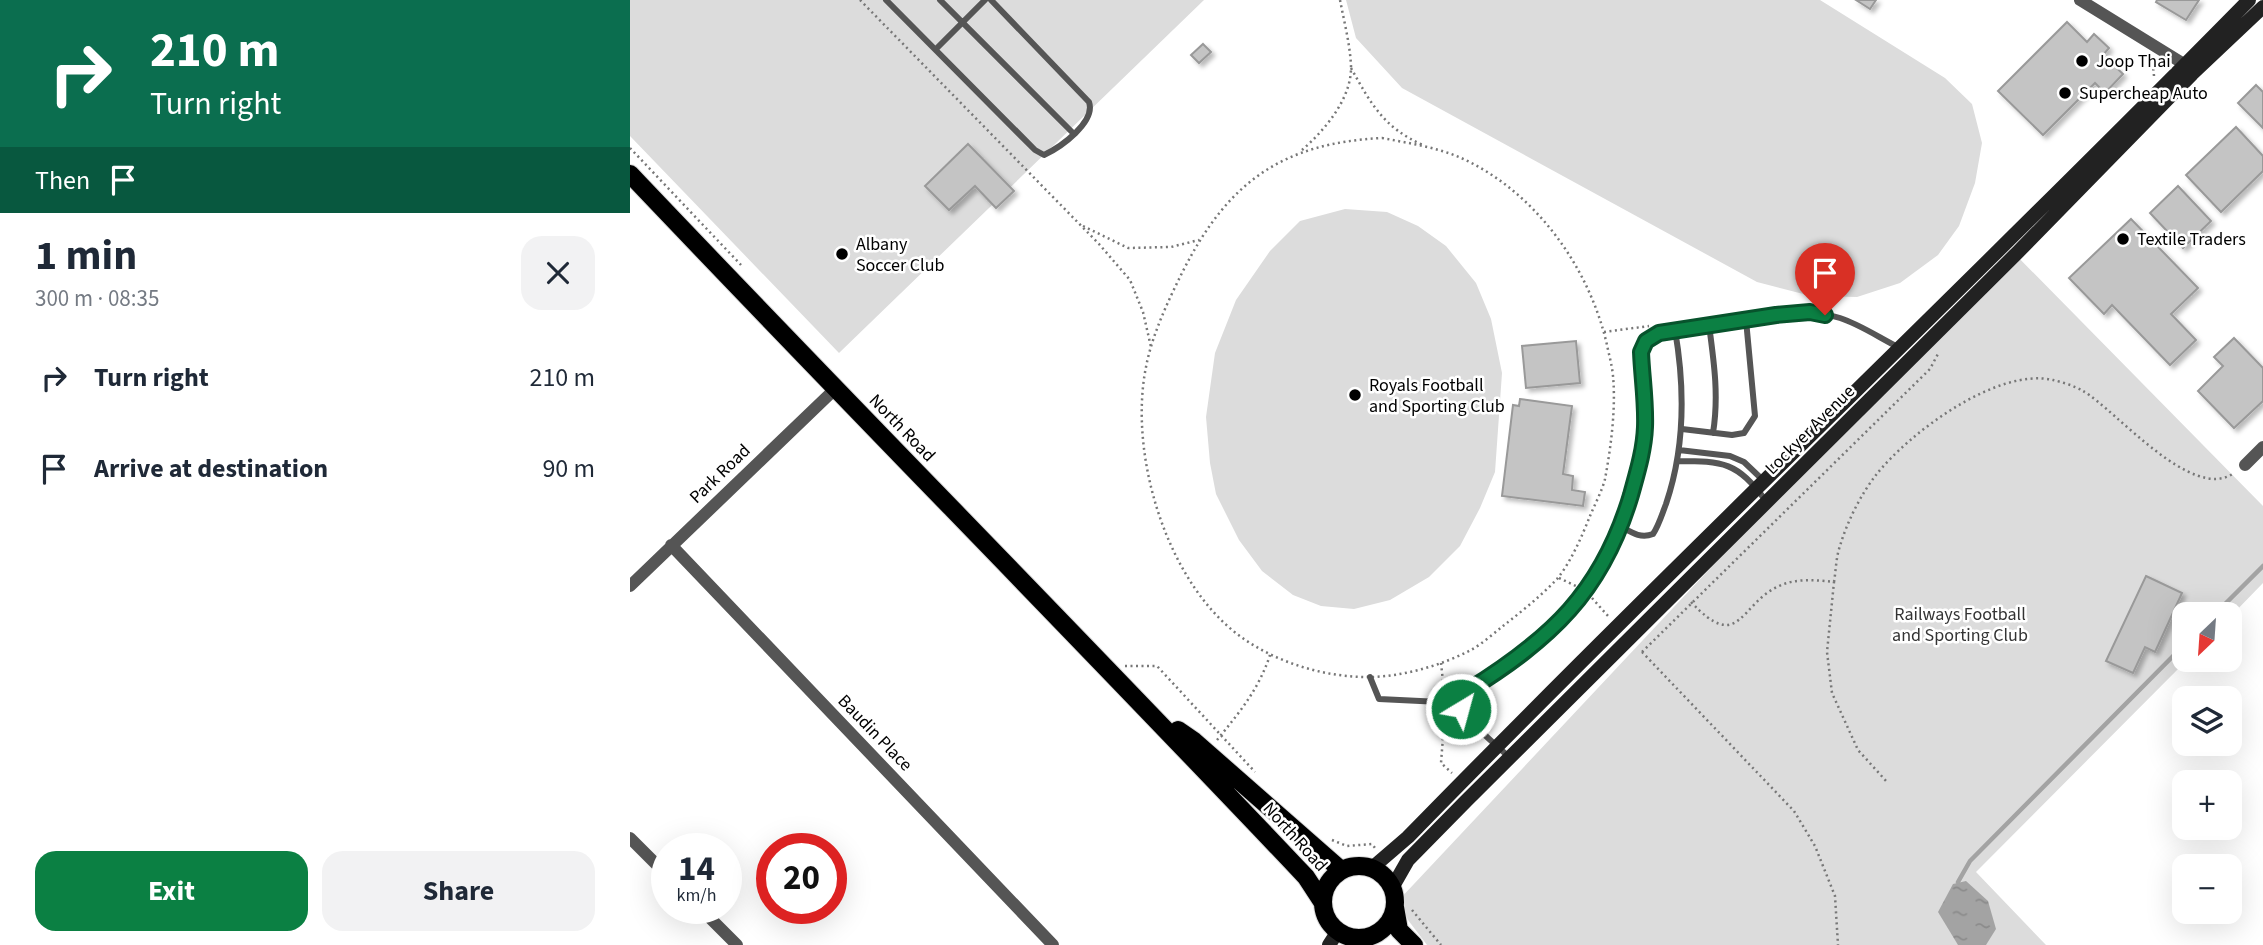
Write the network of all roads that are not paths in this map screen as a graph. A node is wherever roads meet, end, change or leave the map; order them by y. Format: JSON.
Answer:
{"nodes":[{"id":1,"x":886,"y":0,"type":"edge"},
{"id":2,"x":940,"y":0,"type":"edge"},
{"id":3,"x":985,"y":0,"type":"edge"},
{"id":4,"x":991,"y":0,"type":"edge"},
{"id":5,"x":2080,"y":0,"type":"edge"},
{"id":6,"x":2249,"y":0,"type":"edge"},
{"id":7,"x":2263,"y":7,"type":"edge"},
{"id":8,"x":962,"y":23,"type":"junction"},
{"id":9,"x":936,"y":49,"type":"junction"},
{"id":10,"x":2190,"y":68,"type":"junction"},
{"id":11,"x":1073,"y":133,"type":"junction"},
{"id":12,"x":630,"y":174,"type":"edge"},
{"id":13,"x":1746,"y":320,"type":"junction"},
{"id":14,"x":1709,"y":325,"type":"junction"},
{"id":15,"x":1675,"y":330,"type":"junction"},
{"id":16,"x":1899,"y":348,"type":"junction"},
{"id":17,"x":834,"y":390,"type":"junction"},
{"id":18,"x":1682,"y":429,"type":"junction"},
{"id":19,"x":1713,"y":433,"type":"junction"},
{"id":20,"x":2263,"y":447,"type":"edge"},
{"id":21,"x":1679,"y":450,"type":"junction"},
{"id":22,"x":1677,"y":461,"type":"junction"},
{"id":23,"x":2245,"y":465,"type":"road end"},
{"id":24,"x":1765,"y":491,"type":"junction"},
{"id":25,"x":1620,"y":526,"type":"junction"},
{"id":26,"x":671,"y":544,"type":"junction"},
{"id":27,"x":630,"y":586,"type":"edge"},
{"id":28,"x":1370,"y":677,"type":"road end"},
{"id":29,"x":1461,"y":703,"type":"junction"},
{"id":30,"x":1147,"y":709,"type":"junction"},
{"id":31,"x":1498,"y":745,"type":"junction"},
{"id":32,"x":1509,"y":757,"type":"junction"},
{"id":33,"x":630,"y":838,"type":"edge"},
{"id":34,"x":651,"y":859,"type":"edge"},
{"id":35,"x":1378,"y":863,"type":"junction"},
{"id":36,"x":1341,"y":870,"type":"junction"},
{"id":37,"x":1392,"y":888,"type":"junction"},
{"id":38,"x":1322,"y":903,"type":"junction"},
{"id":39,"x":1401,"y":906,"type":"junction"},
{"id":40,"x":716,"y":924,"type":"edge"},
{"id":41,"x":1333,"y":938,"type":"edge"},
{"id":42,"x":1370,"y":941,"type":"edge"},
{"id":43,"x":737,"y":945,"type":"edge"},
{"id":44,"x":1053,"y":945,"type":"edge"},
{"id":45,"x":1414,"y":945,"type":"edge"}],
"edges":[{"from":1,"to":9,"type":"lane"},
{"from":2,"to":8,"type":"lane"},
{"from":3,"to":8,"type":"lane"},
{"from":4,"to":11,"type":"lane"},
{"from":5,"to":10,"type":"street"},
{"from":6,"to":10,"type":"main road","name":"Lockyer Avenue"},
{"from":7,"to":10,"type":"main road","name":"Lockyer Avenue"},
{"from":8,"to":9,"type":"lane"},
{"from":8,"to":11,"type":"lane"},
{"from":9,"to":11,"type":"lane"},
{"from":10,"to":16,"type":"main road","name":"Lockyer Avenue"},
{"from":10,"to":24,"type":"main road","name":"Lockyer Avenue"},
{"from":12,"to":17,"type":"main road","name":"North Road"},
{"from":13,"to":14,"type":"lane"},
{"from":13,"to":16,"type":"lane"},
{"from":13,"to":19,"type":"lane"},
{"from":14,"to":15,"type":"lane"},
{"from":14,"to":19,"type":"lane"},
{"from":15,"to":18,"type":"lane"},
{"from":15,"to":25,"type":"lane"},
{"from":16,"to":24,"type":"main road","name":"Lockyer Avenue"},
{"from":17,"to":26,"type":"street","name":"Park Road"},
{"from":17,"to":30,"type":"main road","name":"North Road"},
{"from":18,"to":19,"type":"lane"},
{"from":18,"to":21,"type":"lane"},
{"from":20,"to":23,"type":"street"},
{"from":21,"to":22,"type":"lane"},
{"from":21,"to":24,"type":"lane"},
{"from":22,"to":24,"type":"lane"},
{"from":22,"to":25,"type":"lane"},
{"from":24,"to":31,"type":"main road","name":"Lockyer Avenue"},
{"from":24,"to":32,"type":"main road","name":"Lockyer Avenue"},
{"from":25,"to":29,"type":"lane"},
{"from":26,"to":27,"type":"street","name":"Park Road"},
{"from":26,"to":44,"type":"street","name":"Baudin Place"},
{"from":28,"to":29,"type":"lane"},
{"from":29,"to":31,"type":"lane"},
{"from":30,"to":36,"type":"main road","name":"North Road"},
{"from":30,"to":38,"type":"main road","name":"North Road"},
{"from":31,"to":32,"type":"lane"},
{"from":31,"to":35,"type":"main road","name":"Lockyer Avenue"},
{"from":32,"to":37,"type":"main road","name":"Lockyer Avenue"},
{"from":33,"to":34,"type":"street"},
{"from":35,"to":36,"type":"main road"},
{"from":35,"to":37,"type":"main road"},
{"from":36,"to":38,"type":"main road"},
{"from":37,"to":39,"type":"main road"},
{"from":38,"to":41,"type":"main road"},
{"from":39,"to":42,"type":"main road"},
{"from":39,"to":45,"type":"main road"},
{"from":40,"to":43,"type":"street"},
{"from":41,"to":42,"type":"main road"}]}
